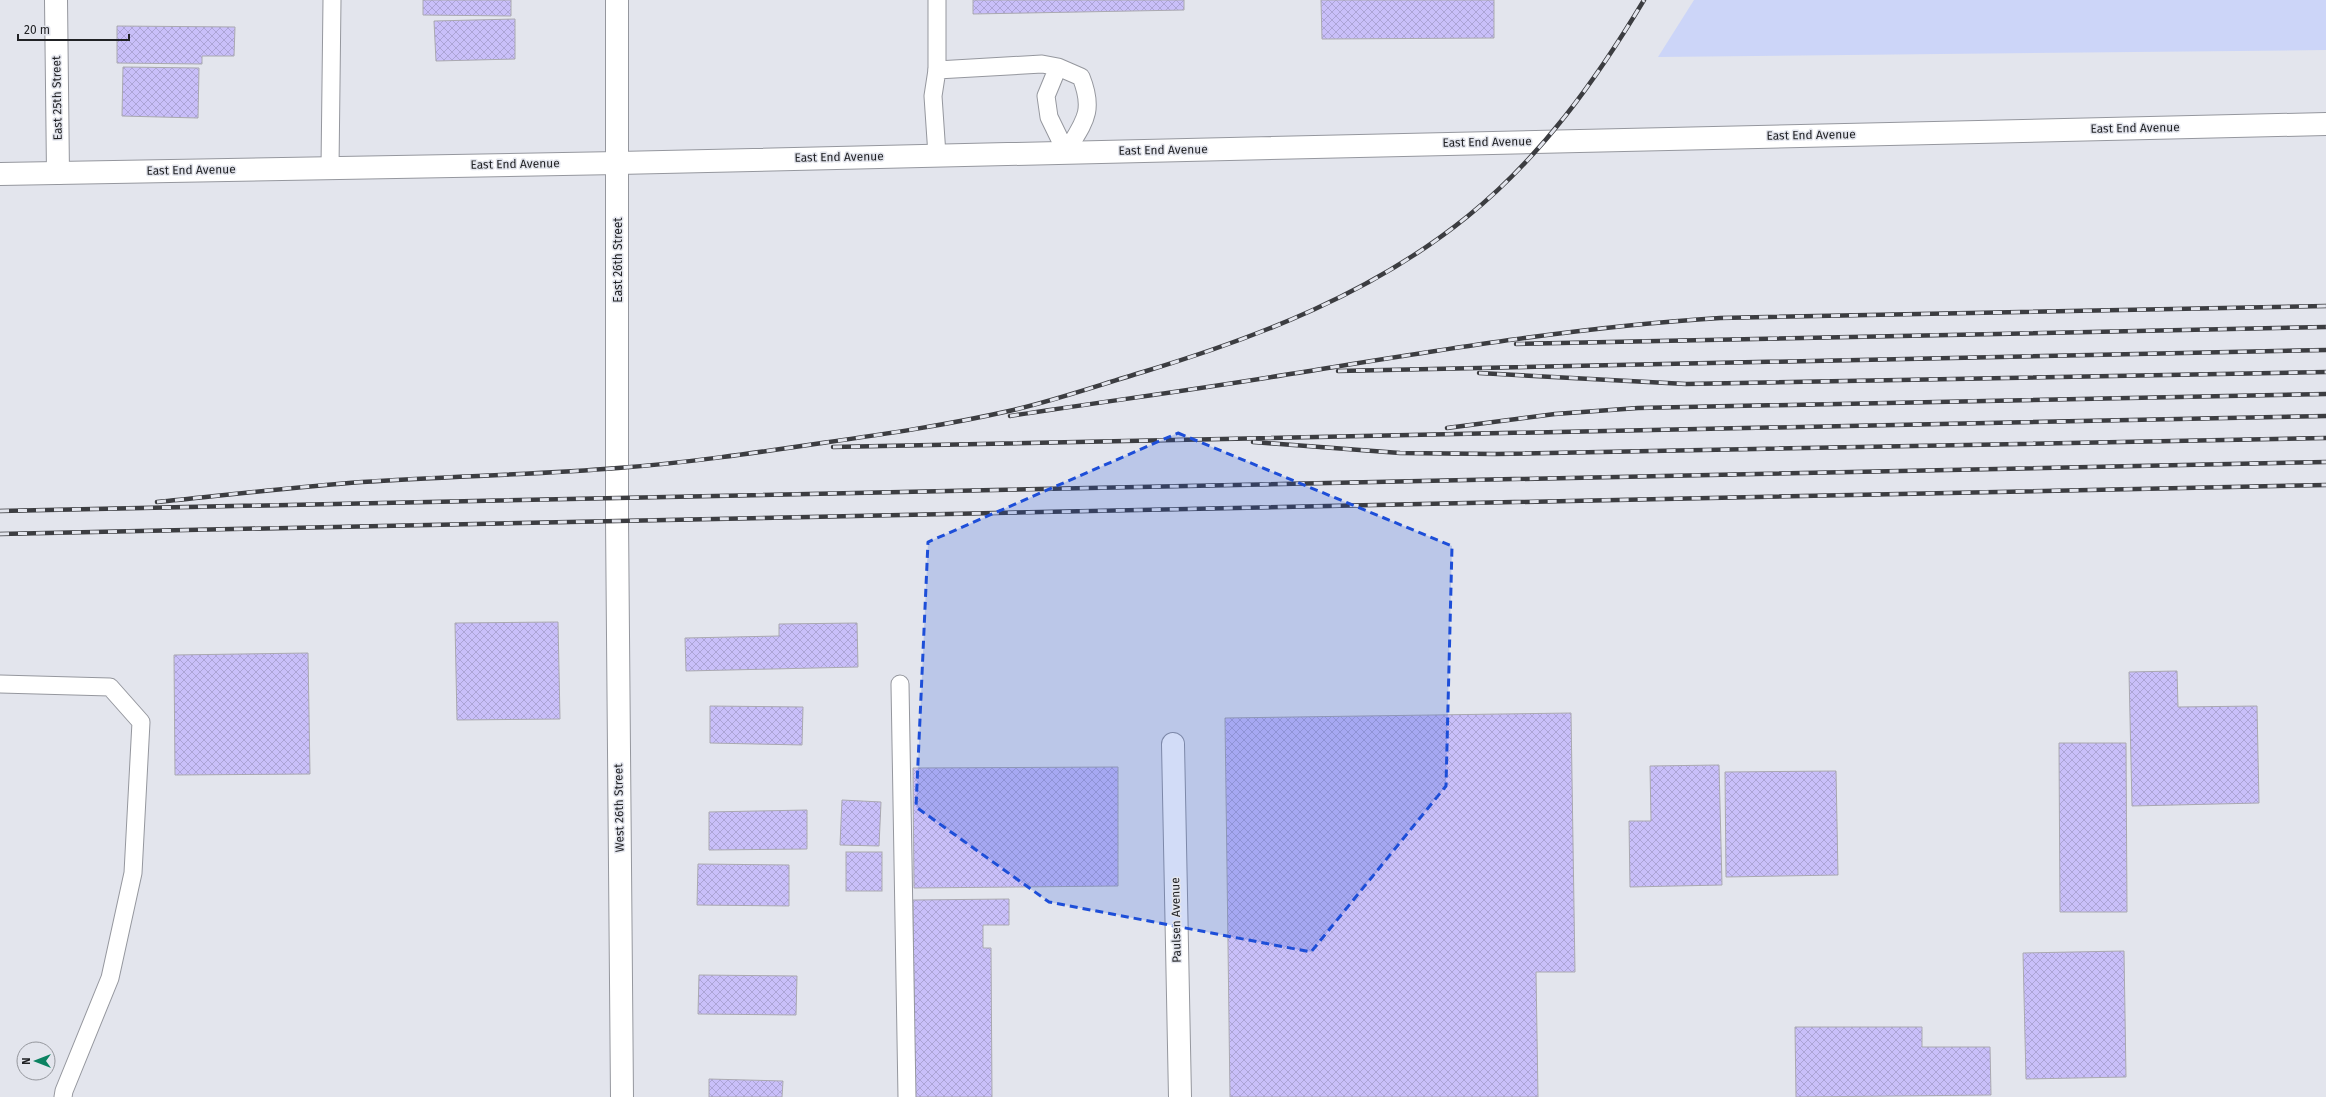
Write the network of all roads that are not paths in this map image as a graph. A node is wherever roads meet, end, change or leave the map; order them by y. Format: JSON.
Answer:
{"nodes":[{"id":1,"x":56,"y":0,"type":"edge"},
{"id":2,"x":332,"y":0,"type":"edge"},
{"id":3,"x":617,"y":0,"type":"edge"},
{"id":4,"x":937,"y":0,"type":"edge"},
{"id":5,"x":1058,"y":67,"type":"junction"},
{"id":6,"x":937,"y":70,"type":"junction"},
{"id":7,"x":2326,"y":124,"type":"edge"},
{"id":8,"x":1066,"y":152,"type":"junction"},
{"id":9,"x":937,"y":155,"type":"junction"},
{"id":10,"x":618,"y":162,"type":"junction"},
{"id":11,"x":330,"y":168,"type":"junction"},
{"id":12,"x":58,"y":173,"type":"junction"},
{"id":13,"x":0,"y":174,"type":"edge"},
{"id":14,"x":617,"y":520,"type":"joint"},
{"id":15,"x":0,"y":684,"type":"edge"},
{"id":16,"x":900,"y":684,"type":"dead end"},
{"id":17,"x":1173,"y":744,"type":"dead end"},
{"id":18,"x":64,"y":1097,"type":"edge"},
{"id":19,"x":622,"y":1097,"type":"edge"},
{"id":20,"x":906,"y":1097,"type":"edge"},
{"id":21,"x":1180,"y":1097,"type":"edge"}],
"edges":[{"from":1,"to":12,"type":"street","name":"East 25th Street"},
{"from":2,"to":11,"type":"lane"},
{"from":3,"to":10,"type":"street","name":"East 26th Street"},
{"from":4,"to":6,"type":"lane"},
{"from":5,"to":6,"type":"lane"},
{"from":5,"to":8,"type":"lane"},
{"from":5,"to":8,"type":"lane"},
{"from":6,"to":9,"type":"lane"},
{"from":7,"to":8,"type":"street","name":"East End Avenue"},
{"from":8,"to":9,"type":"street","name":"East End Avenue"},
{"from":9,"to":10,"type":"street","name":"East End Avenue"},
{"from":10,"to":11,"type":"street","name":"East End Avenue"},
{"from":10,"to":14,"type":"street","name":"East 26th Street"},
{"from":11,"to":12,"type":"street","name":"East End Avenue"},
{"from":12,"to":13,"type":"street","name":"East End Avenue"},
{"from":14,"to":19,"type":"street","name":"West 26th Street"},
{"from":15,"to":18,"type":"lane"},
{"from":16,"to":20,"type":"lane"},
{"from":17,"to":21,"type":"street","name":"Paulsen Avenue"}]}
